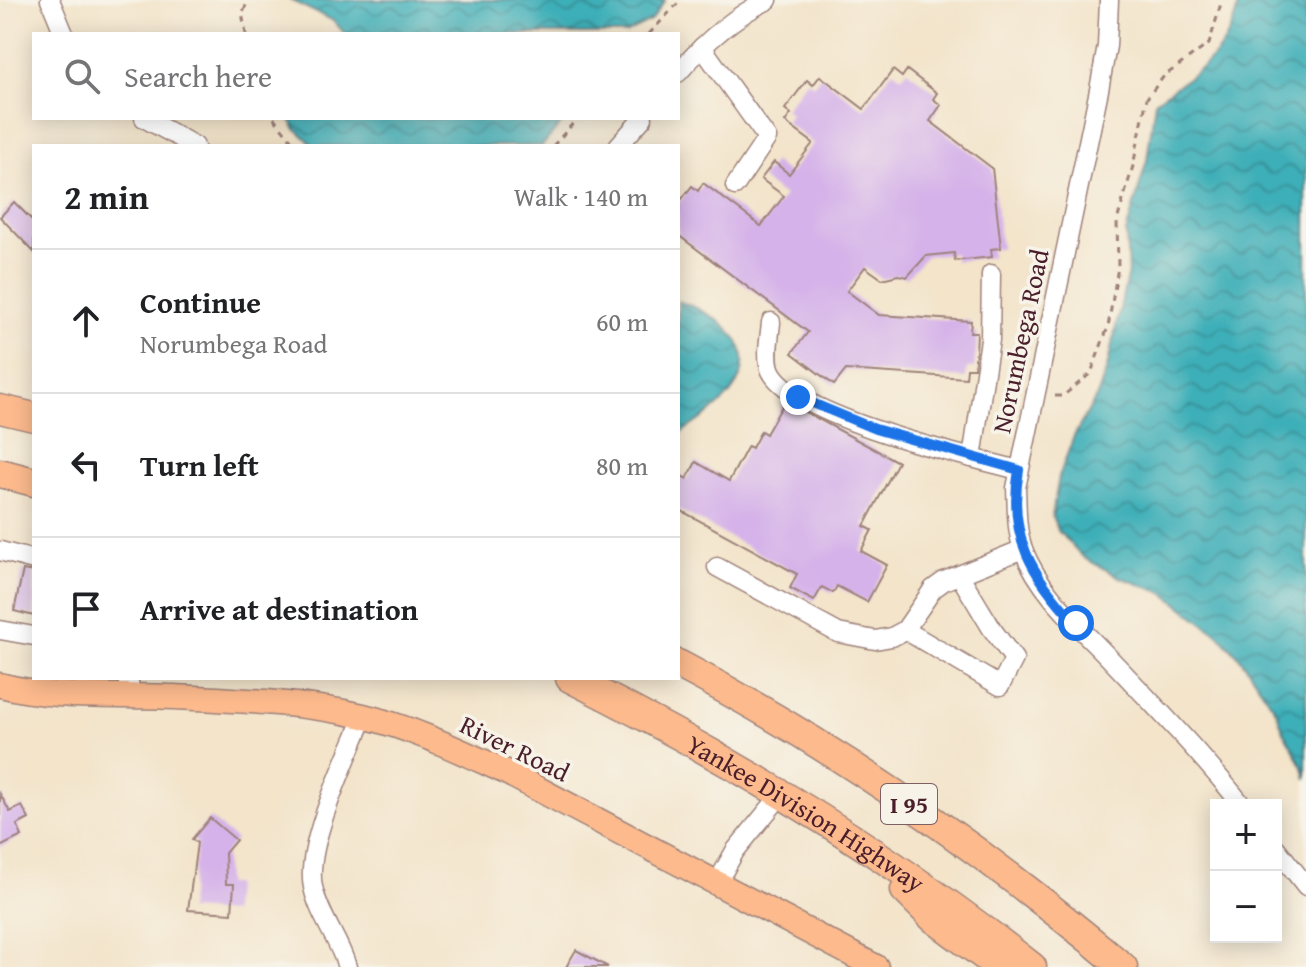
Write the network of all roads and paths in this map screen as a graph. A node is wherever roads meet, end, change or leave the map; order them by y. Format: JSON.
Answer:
{"nodes":[{"id":1,"x":50,"y":0,"type":"edge"},
{"id":2,"x":249,"y":0,"type":"edge"},
{"id":3,"x":681,"y":0,"type":"edge"},
{"id":4,"x":768,"y":0,"type":"edge"},
{"id":5,"x":1109,"y":0,"type":"edge"},
{"id":6,"x":1222,"y":0,"type":"edge"},
{"id":7,"x":63,"y":32,"type":"edge"},
{"id":8,"x":246,"y":32,"type":"edge"},
{"id":9,"x":651,"y":32,"type":"edge"},
{"id":10,"x":702,"y":47,"type":"junction"},
{"id":11,"x":680,"y":71,"type":"edge"},
{"id":12,"x":148,"y":120,"type":"edge"},
{"id":13,"x":276,"y":120,"type":"edge"},
{"id":14,"x":576,"y":120,"type":"edge"},
{"id":15,"x":641,"y":120,"type":"edge"},
{"id":16,"x":191,"y":144,"type":"edge"},
{"id":17,"x":294,"y":144,"type":"edge"},
{"id":18,"x":555,"y":144,"type":"edge"},
{"id":19,"x":620,"y":144,"type":"edge"},
{"id":20,"x":735,"y":186,"type":"dead end"},
{"id":21,"x":991,"y":274,"type":"dead end"},
{"id":22,"x":771,"y":322,"type":"dead end"},
{"id":23,"x":1036,"y":396,"type":"junction"},
{"id":24,"x":0,"y":409,"type":"edge"},
{"id":25,"x":32,"y":417,"type":"edge"},
{"id":26,"x":972,"y":458,"type":"junction"},
{"id":27,"x":1019,"y":470,"type":"junction"},
{"id":28,"x":0,"y":473,"type":"edge"},
{"id":29,"x":32,"y":481,"type":"edge"},
{"id":30,"x":1023,"y":549,"type":"junction"},
{"id":31,"x":0,"y":551,"type":"edge"},
{"id":32,"x":32,"y":559,"type":"edge"},
{"id":33,"x":717,"y":567,"type":"dead end"},
{"id":34,"x":960,"y":576,"type":"junction"},
{"id":35,"x":0,"y":630,"type":"edge"},
{"id":36,"x":905,"y":630,"type":"junction"},
{"id":37,"x":32,"y":636,"type":"edge"},
{"id":38,"x":680,"y":665,"type":"edge"},
{"id":39,"x":574,"y":680,"type":"edge"},
{"id":40,"x":129,"y":687,"type":"edge"},
{"id":41,"x":0,"y":688,"type":"edge"},
{"id":42,"x":364,"y":717,"type":"junction"},
{"id":43,"x":780,"y":796,"type":"junction"},
{"id":44,"x":1237,"y":799,"type":"edge"},
{"id":45,"x":859,"y":844,"type":"junction"},
{"id":46,"x":1282,"y":856,"type":"edge"},
{"id":47,"x":717,"y":883,"type":"junction"},
{"id":48,"x":1306,"y":886,"type":"edge"},
{"id":49,"x":347,"y":967,"type":"edge"},
{"id":50,"x":876,"y":967,"type":"edge"},
{"id":51,"x":999,"y":967,"type":"edge"},
{"id":52,"x":1032,"y":967,"type":"edge"},
{"id":53,"x":1123,"y":967,"type":"edge"}],
"edges":[{"from":1,"to":7,"type":"street"},
{"from":2,"to":8,"type":"path"},
{"from":3,"to":9,"type":"path"},
{"from":4,"to":10,"type":"street"},
{"from":5,"to":23,"type":"street","name":"Norumbega Road"},
{"from":6,"to":23,"type":"path"},
{"from":10,"to":11,"type":"street"},
{"from":10,"to":20,"type":"street"},
{"from":12,"to":16,"type":"street"},
{"from":13,"to":17,"type":"path"},
{"from":14,"to":18,"type":"path"},
{"from":15,"to":19,"type":"street"},
{"from":21,"to":26,"type":"street"},
{"from":22,"to":26,"type":"street"},
{"from":23,"to":27,"type":"street","name":"Norumbega Road"},
{"from":24,"to":25,"type":"highway"},
{"from":26,"to":27,"type":"street"},
{"from":27,"to":30,"type":"street","name":"Norumbega Road"},
{"from":28,"to":29,"type":"highway"},
{"from":30,"to":34,"type":"street"},
{"from":30,"to":44,"type":"street","name":"Norumbega Road"},
{"from":31,"to":32,"type":"street"},
{"from":33,"to":36,"type":"street"},
{"from":34,"to":36,"type":"street"},
{"from":34,"to":36,"type":"street"},
{"from":35,"to":37,"type":"street"},
{"from":38,"to":53,"type":"highway","number":"I 95"},
{"from":39,"to":43,"type":"highway","name":"Yankee Division Highway","number":"I 95"},
{"from":40,"to":41,"type":"main road","name":"River Road"},
{"from":40,"to":42,"type":"main road","name":"River Road"},
{"from":42,"to":47,"type":"main road","name":"River Road"},
{"from":42,"to":49,"type":"street"},
{"from":43,"to":45,"type":"highway","name":"Yankee Division Highway","number":"I 95"},
{"from":43,"to":47,"type":"street"},
{"from":45,"to":51,"type":"highway"},
{"from":45,"to":52,"type":"highway","name":"Yankee Division Highway","number":"I 95"},
{"from":46,"to":48,"type":"street"},
{"from":47,"to":50,"type":"main road","name":"River Road"}]}
